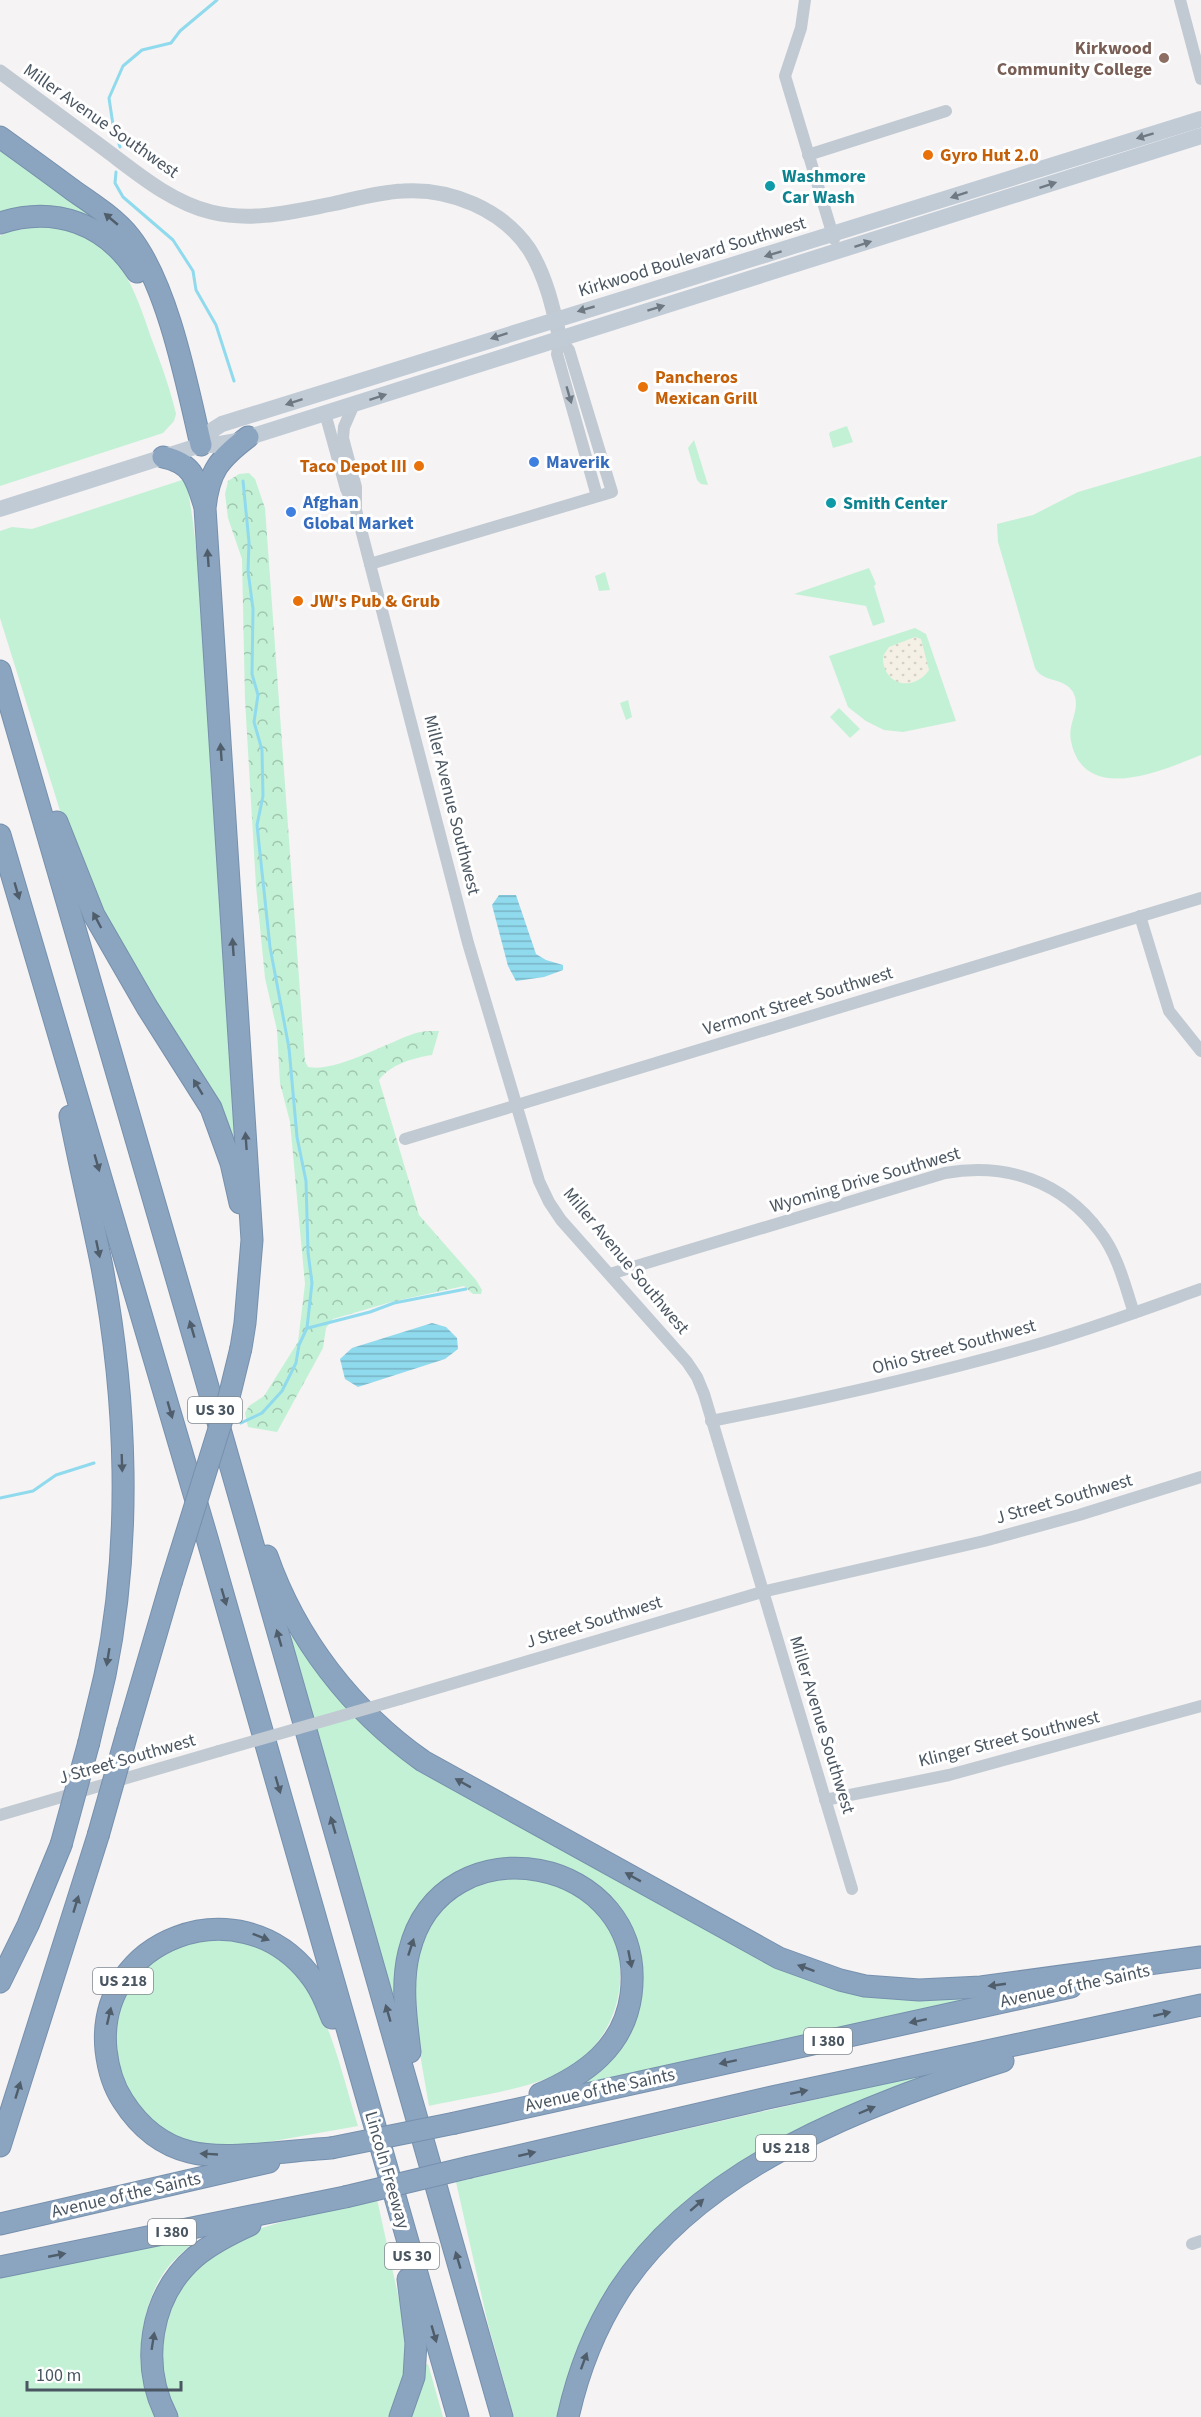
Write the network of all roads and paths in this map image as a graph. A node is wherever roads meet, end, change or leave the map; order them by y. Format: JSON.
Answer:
{"nodes":[{"id":1,"x":805,"y":0,"type":"edge"},
{"id":2,"x":1180,"y":0,"type":"edge"},
{"id":3,"x":0,"y":72,"type":"edge"},
{"id":4,"x":1201,"y":79,"type":"edge"},
{"id":5,"x":946,"y":111,"type":"dead end"},
{"id":6,"x":1201,"y":119,"type":"edge"},
{"id":7,"x":1201,"y":136,"type":"edge"},
{"id":8,"x":0,"y":137,"type":"edge"},
{"id":9,"x":808,"y":155,"type":"junction"},
{"id":10,"x":0,"y":223,"type":"edge"},
{"id":11,"x":833,"y":235,"type":"junction"},
{"id":12,"x":838,"y":252,"type":"junction"},
{"id":13,"x":555,"y":319,"type":"junction"},
{"id":14,"x":560,"y":339,"type":"junction"},
{"id":15,"x":364,"y":379,"type":"junction"},
{"id":16,"x":354,"y":404,"type":"junction"},
{"id":17,"x":325,"y":414,"type":"junction"},
{"id":18,"x":248,"y":437,"type":"junction"},
{"id":19,"x":201,"y":445,"type":"junction"},
{"id":20,"x":163,"y":457,"type":"junction"},
{"id":21,"x":597,"y":496,"type":"junction"},
{"id":22,"x":205,"y":508,"type":"junction"},
{"id":23,"x":0,"y":509,"type":"edge"},
{"id":24,"x":356,"y":510,"type":"junction"},
{"id":25,"x":370,"y":564,"type":"junction"},
{"id":26,"x":0,"y":670,"type":"edge"},
{"id":27,"x":9,"y":699,"type":"junction"},
{"id":28,"x":0,"y":835,"type":"edge"},
{"id":29,"x":1201,"y":898,"type":"edge"},
{"id":30,"x":1140,"y":916,"type":"junction"},
{"id":31,"x":45,"y":986,"type":"junction"},
{"id":32,"x":1201,"y":1051,"type":"edge"},
{"id":33,"x":516,"y":1106,"type":"junction"},
{"id":34,"x":405,"y":1139,"type":"dead end"},
{"id":35,"x":249,"y":1262,"type":"junction"},
{"id":36,"x":610,"y":1274,"type":"junction"},
{"id":37,"x":1201,"y":1289,"type":"edge"},
{"id":38,"x":1134,"y":1313,"type":"junction"},
{"id":39,"x":202,"y":1366,"type":"junction"},
{"id":40,"x":711,"y":1421,"type":"junction"},
{"id":41,"x":1201,"y":1477,"type":"edge"},
{"id":42,"x":762,"y":1592,"type":"junction"},
{"id":43,"x":1201,"y":1706,"type":"edge"},
{"id":44,"x":825,"y":1800,"type":"junction"},
{"id":45,"x":0,"y":1815,"type":"edge"},
{"id":46,"x":852,"y":1889,"type":"dead end"},
{"id":47,"x":1201,"y":1958,"type":"edge"},
{"id":48,"x":0,"y":1982,"type":"edge"},
{"id":49,"x":1201,"y":2005,"type":"edge"},
{"id":50,"x":1122,"y":2023,"type":"junction"},
{"id":51,"x":366,"y":2096,"type":"junction"},
{"id":52,"x":483,"y":2116,"type":"junction"},
{"id":53,"x":0,"y":2146,"type":"edge"},
{"id":54,"x":331,"y":2148,"type":"junction"},
{"id":55,"x":428,"y":2150,"type":"junction"},
{"id":56,"x":345,"y":2197,"type":"junction"},
{"id":57,"x":399,"y":2210,"type":"junction"},
{"id":58,"x":0,"y":2224,"type":"edge"},
{"id":59,"x":0,"y":2267,"type":"edge"},
{"id":60,"x":167,"y":2417,"type":"edge"},
{"id":61,"x":400,"y":2417,"type":"edge"},
{"id":62,"x":458,"y":2417,"type":"edge"},
{"id":63,"x":502,"y":2417,"type":"edge"},
{"id":64,"x":568,"y":2417,"type":"edge"}],
"edges":[{"from":1,"to":9,"type":"street"},
{"from":2,"to":4,"type":"street"},
{"from":3,"to":13,"type":"street","name":"Miller Avenue Southwest"},
{"from":5,"to":9,"type":"street"},
{"from":6,"to":11,"type":"main road","name":"Kirkwood Boulevard Southwest","one_way":true},
{"from":12,"to":7,"type":"main road","name":"Kirkwood Boulevard Southwest","one_way":true},
{"from":19,"to":8,"type":"highway","one_way":true},
{"from":9,"to":11,"type":"street"},
{"from":10,"to":19,"type":"highway"},
{"from":11,"to":12,"type":"street"},
{"from":11,"to":13,"type":"main road","name":"Kirkwood Boulevard Southwest","one_way":true},
{"from":14,"to":12,"type":"main road","name":"Kirkwood Boulevard Southwest","one_way":true},
{"from":13,"to":14,"type":"street","name":"Miller Avenue Southwest"},
{"from":13,"to":15,"type":"main road","name":"Kirkwood Boulevard Southwest","one_way":true},
{"from":16,"to":14,"type":"main road","name":"Kirkwood Boulevard Southwest","one_way":true},
{"from":14,"to":21,"type":"street","one_way":true},
{"from":14,"to":21,"type":"street"},
{"from":15,"to":17,"type":"main road"},
{"from":15,"to":19,"type":"main road","name":"Kirkwood Boulevard Southwest","one_way":true},
{"from":16,"to":17,"type":"main road","name":"Kirkwood Boulevard Southwest"},
{"from":16,"to":24,"type":"street","name":"Miller Avenue Southwest"},
{"from":17,"to":18,"type":"main road","name":"Kirkwood Boulevard Southwest"},
{"from":17,"to":24,"type":"street","name":"Miller Avenue Southwest"},
{"from":18,"to":19,"type":"main road","name":"Kirkwood Boulevard Southwest"},
{"from":18,"to":22,"type":"highway"},
{"from":19,"to":20,"type":"main road","name":"Kirkwood Boulevard Southwest"},
{"from":20,"to":22,"type":"highway"},
{"from":20,"to":23,"type":"main road","name":"Kirkwood Boulevard Southwest"},
{"from":21,"to":25,"type":"street"},
{"from":35,"to":22,"type":"highway","one_way":true},
{"from":24,"to":25,"type":"street","name":"Miller Avenue Southwest"},
{"from":25,"to":33,"type":"street","name":"Miller Avenue Southwest"},
{"from":26,"to":27,"type":"highway","number":"US 30"},
{"from":35,"to":27,"type":"highway","one_way":true},
{"from":39,"to":27,"type":"highway","number":"US 30","one_way":true},
{"from":28,"to":31,"type":"highway","number":"US 30","one_way":true},
{"from":29,"to":30,"type":"street","name":"Vermont Street Southwest"},
{"from":30,"to":32,"type":"street"},
{"from":30,"to":33,"type":"street","name":"Vermont Street Southwest"},
{"from":31,"to":48,"type":"highway","one_way":true,"bridge":true},
{"from":31,"to":51,"type":"highway","number":"US 30","one_way":true},
{"from":33,"to":34,"type":"street","name":"Vermont Street Southwest"},
{"from":33,"to":36,"type":"street","name":"Miller Avenue Southwest"},
{"from":53,"to":35,"type":"highway","one_way":true,"bridge":true},
{"from":36,"to":38,"type":"street","name":"Wyoming Drive Southwest"},
{"from":36,"to":40,"type":"street","name":"Miller Avenue Southwest"},
{"from":37,"to":38,"type":"street","name":"Ohio Street Southwest"},
{"from":38,"to":40,"type":"street","name":"Ohio Street Southwest"},
{"from":47,"to":39,"type":"highway","one_way":true},
{"from":55,"to":39,"type":"highway","number":"US 30","one_way":true},
{"from":40,"to":42,"type":"street","name":"Miller Avenue Southwest"},
{"from":41,"to":42,"type":"street","name":"J Street Southwest"},
{"from":42,"to":44,"type":"street","name":"Miller Avenue Southwest"},
{"from":42,"to":45,"type":"street","name":"J Street Southwest","bridge":true},
{"from":43,"to":44,"type":"street","name":"Klinger Street Southwest"},
{"from":44,"to":46,"type":"street","name":"Miller Avenue Southwest"},
{"from":47,"to":52,"type":"highway","name":"Avenue of the Saints","number":"I 380","one_way":true},
{"from":50,"to":49,"type":"highway","number":"I 380","one_way":true},
{"from":56,"to":50,"type":"highway","number":"I 380","one_way":true,"bridge":true},
{"from":64,"to":50,"type":"highway","number":"US 218","one_way":true},
{"from":54,"to":51,"type":"highway","number":"US 218","one_way":true},
{"from":51,"to":57,"type":"highway","name":"Lincoln Freeway","number":"US 30"},
{"from":52,"to":54,"type":"highway","name":"Avenue of the Saints","number":"I 380","bridge":true},
{"from":55,"to":52,"type":"highway","one_way":true},
{"from":54,"to":58,"type":"highway","name":"Avenue of the Saints","number":"I 380"},
{"from":63,"to":55,"type":"highway","number":"US 30","one_way":true},
{"from":59,"to":56,"type":"highway","number":"I 380","one_way":true},
{"from":60,"to":56,"type":"highway","one_way":true},
{"from":57,"to":61,"type":"highway"},
{"from":57,"to":62,"type":"highway","name":"Lincoln Freeway","number":"US 30","one_way":true}]}
